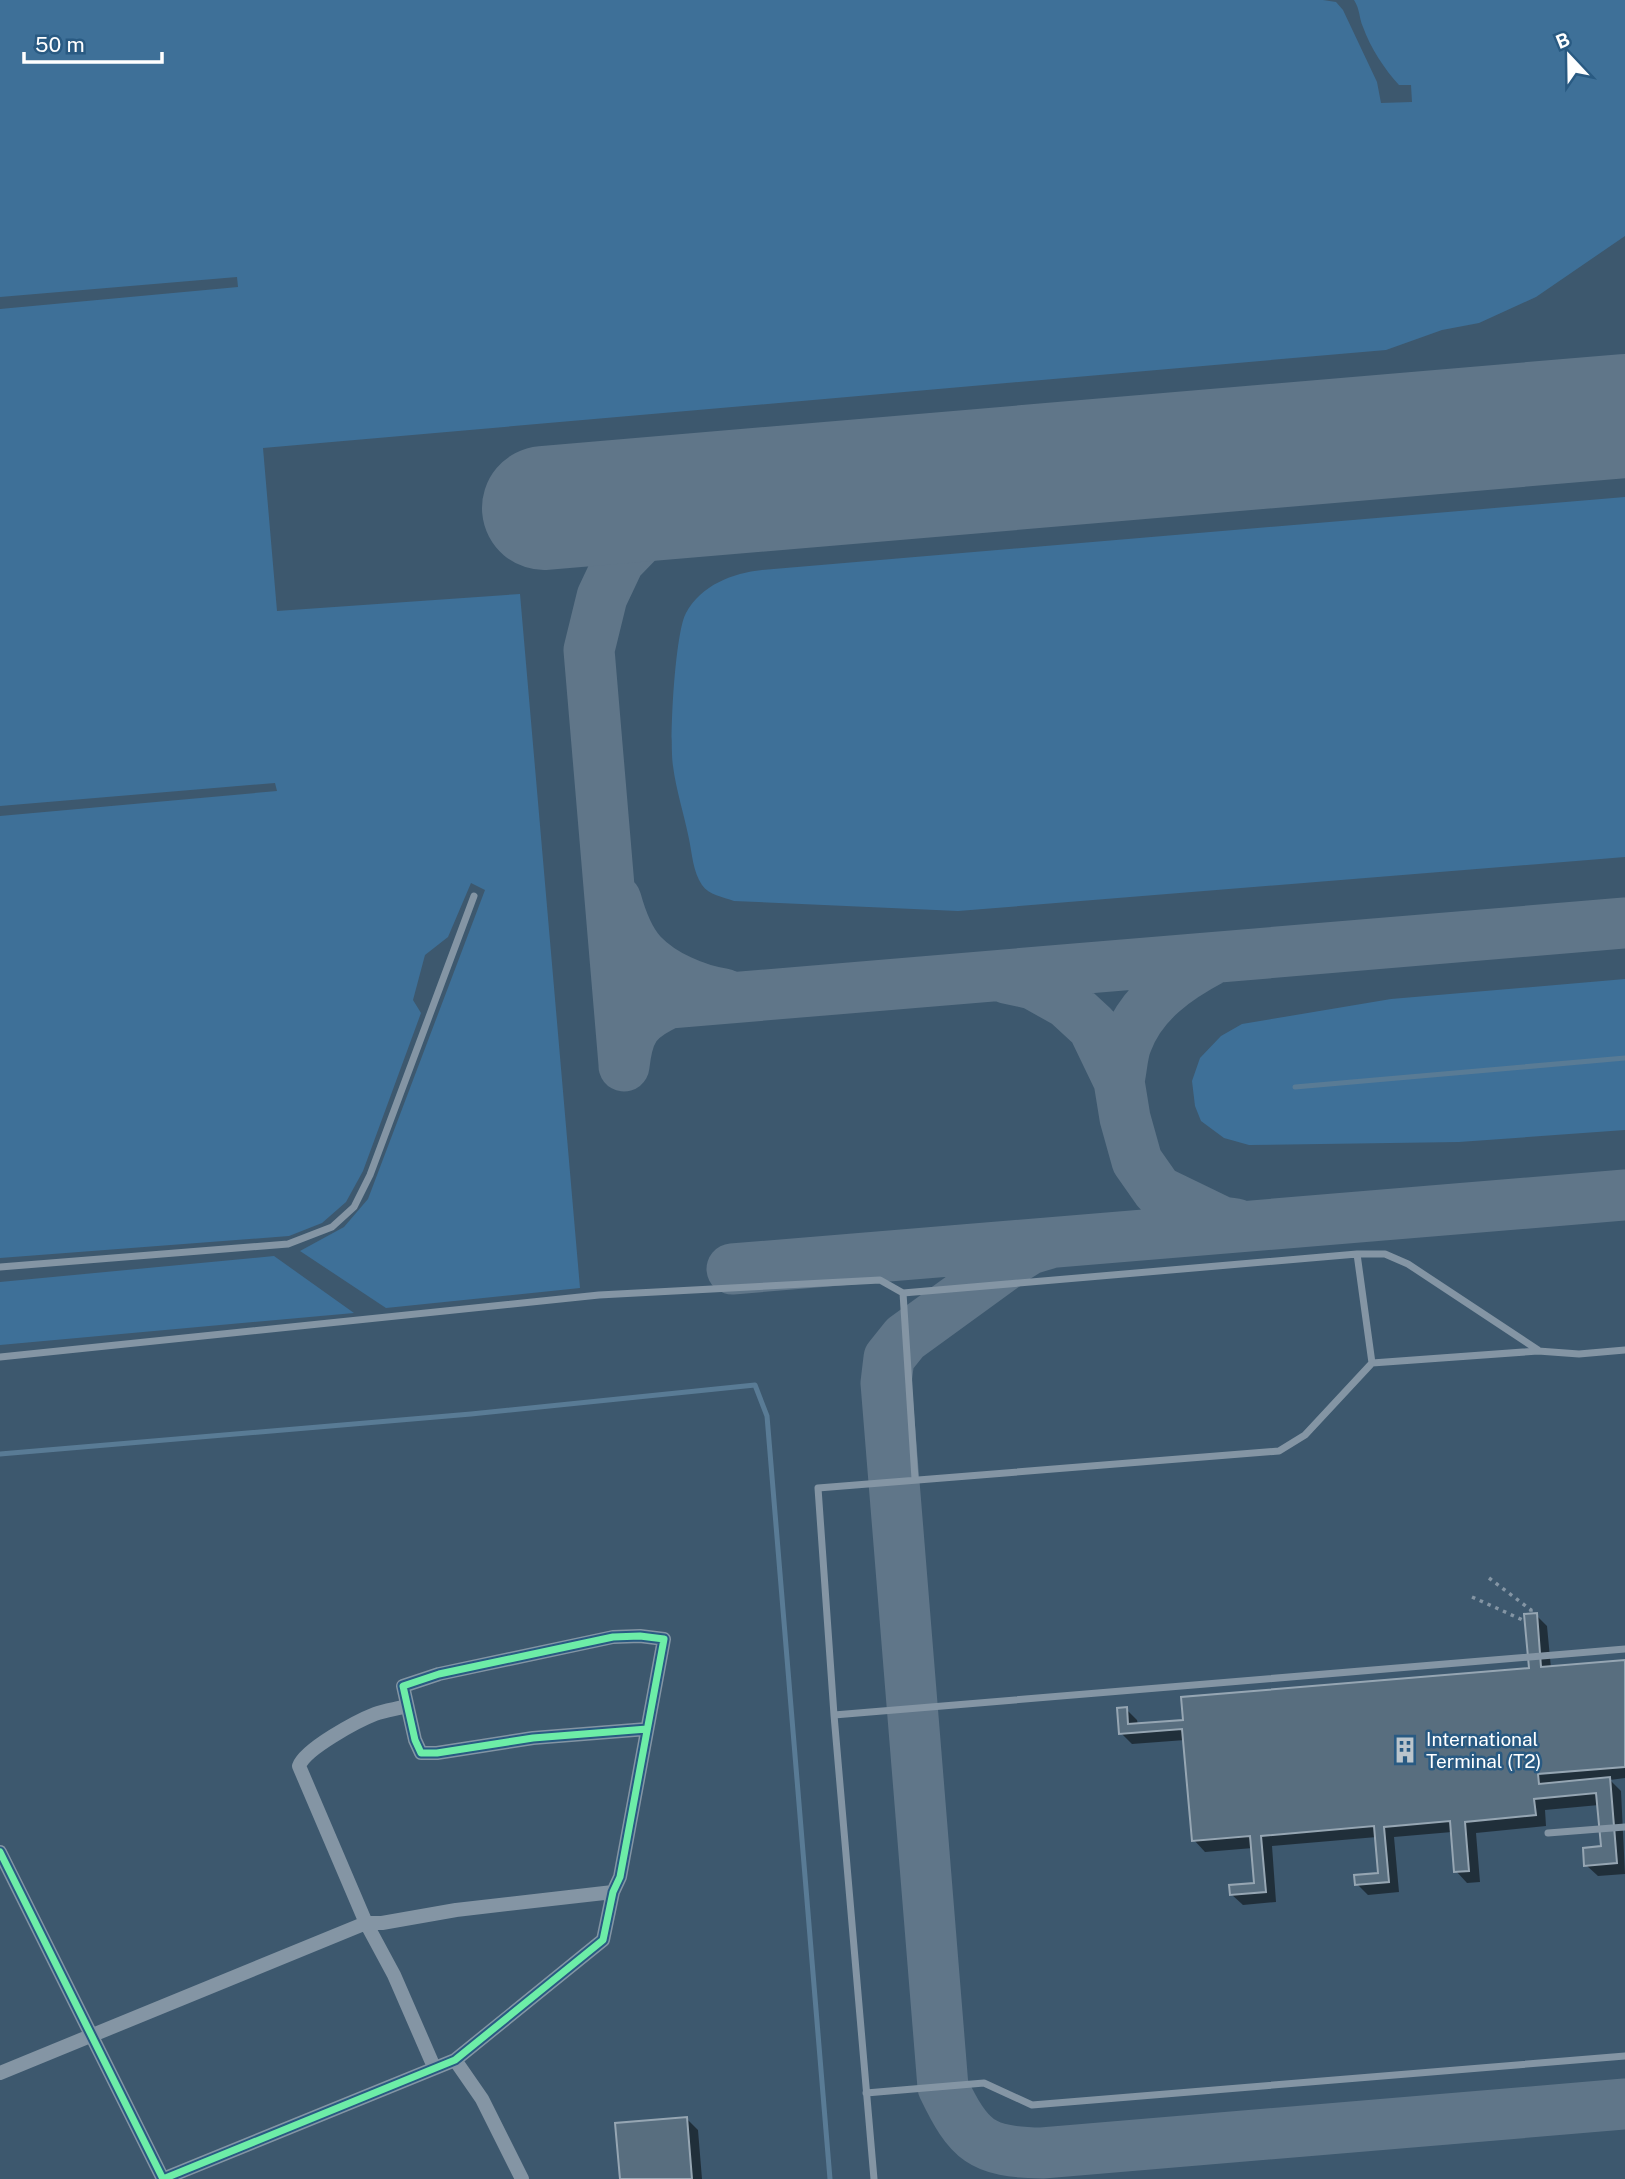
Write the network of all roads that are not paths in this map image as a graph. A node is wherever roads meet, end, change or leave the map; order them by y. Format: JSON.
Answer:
{"nodes":[{"id":1,"x":474,"y":896,"type":"dead end"},
{"id":2,"x":1357,"y":1254,"type":"junction"},
{"id":3,"x":0,"y":1268,"type":"edge"},
{"id":4,"x":903,"y":1293,"type":"junction"},
{"id":5,"x":1538,"y":1350,"type":"junction"},
{"id":6,"x":1625,"y":1350,"type":"edge"},
{"id":7,"x":0,"y":1357,"type":"edge"},
{"id":8,"x":1372,"y":1363,"type":"junction"},
{"id":9,"x":915,"y":1479,"type":"junction"},
{"id":10,"x":1625,"y":1649,"type":"edge"},
{"id":11,"x":407,"y":1706,"type":"junction"},
{"id":12,"x":834,"y":1715,"type":"junction"},
{"id":13,"x":647,"y":1729,"type":"junction"},
{"id":14,"x":1625,"y":1826,"type":"edge"},
{"id":15,"x":1548,"y":1833,"type":"dead end"},
{"id":16,"x":0,"y":1852,"type":"edge"},
{"id":17,"x":613,"y":1892,"type":"junction"},
{"id":18,"x":366,"y":1923,"type":"junction"},
{"id":19,"x":92,"y":2037,"type":"junction"},
{"id":20,"x":1625,"y":2056,"type":"edge"},
{"id":21,"x":454,"y":2060,"type":"junction"},
{"id":22,"x":433,"y":2067,"type":"junction"},
{"id":23,"x":0,"y":2073,"type":"edge"},
{"id":24,"x":866,"y":2093,"type":"junction"},
{"id":25,"x":522,"y":2179,"type":"edge"},
{"id":26,"x":874,"y":2179,"type":"edge"}],
"edges":[{"from":1,"to":3,"type":"lane"},
{"from":2,"to":4,"type":"lane"},
{"from":2,"to":5,"type":"lane"},
{"from":2,"to":8,"type":"lane"},
{"from":4,"to":7,"type":"lane"},
{"from":4,"to":9,"type":"lane"},
{"from":5,"to":6,"type":"lane"},
{"from":5,"to":8,"type":"lane"},
{"from":8,"to":9,"type":"lane"},
{"from":9,"to":12,"type":"lane"},
{"from":10,"to":12,"type":"lane"},
{"from":11,"to":13,"type":"street"},
{"from":11,"to":13,"type":"street"},
{"from":11,"to":18,"type":"street"},
{"from":12,"to":24,"type":"lane"},
{"from":13,"to":17,"type":"street"},
{"from":14,"to":15,"type":"lane"},
{"from":16,"to":19,"type":"street"},
{"from":17,"to":18,"type":"street"},
{"from":17,"to":21,"type":"street"},
{"from":18,"to":19,"type":"street"},
{"from":18,"to":22,"type":"street"},
{"from":19,"to":22,"type":"street"},
{"from":19,"to":23,"type":"street"},
{"from":20,"to":24,"type":"lane"},
{"from":21,"to":22,"type":"street"},
{"from":21,"to":25,"type":"street"},
{"from":24,"to":26,"type":"lane"}]}
